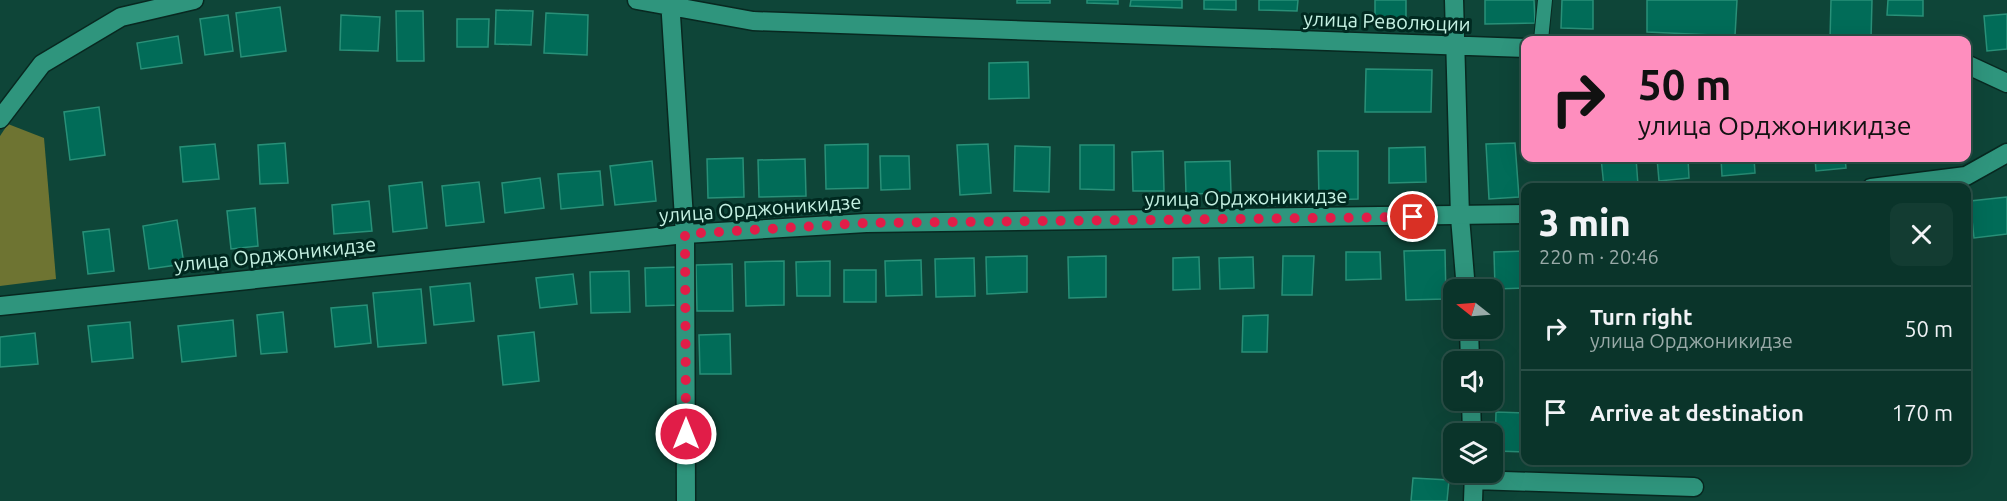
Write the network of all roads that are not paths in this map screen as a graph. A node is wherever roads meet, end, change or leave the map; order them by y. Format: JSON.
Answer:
{"nodes":[{"id":1,"x":194,"y":0,"type":"edge"},
{"id":2,"x":637,"y":0,"type":"edge"},
{"id":3,"x":1454,"y":0,"type":"edge"},
{"id":4,"x":1545,"y":0,"type":"edge"},
{"id":5,"x":671,"y":3,"type":"edge"},
{"id":6,"x":1541,"y":36,"type":"edge"},
{"id":7,"x":1454,"y":46,"type":"junction"},
{"id":8,"x":1521,"y":48,"type":"edge"},
{"id":9,"x":1971,"y":66,"type":"edge"},
{"id":10,"x":2007,"y":82,"type":"edge"},
{"id":11,"x":0,"y":119,"type":"edge"},
{"id":12,"x":2007,"y":153,"type":"edge"},
{"id":13,"x":1911,"y":183,"type":"edge"},
{"id":14,"x":1521,"y":214,"type":"edge"},
{"id":15,"x":1461,"y":217,"type":"junction"},
{"id":16,"x":685,"y":234,"type":"junction"},
{"id":17,"x":1465,"y":279,"type":"edge"},
{"id":18,"x":0,"y":306,"type":"edge"},
{"id":19,"x":1503,"y":477,"type":"edge"},
{"id":20,"x":1474,"y":483,"type":"edge"},
{"id":21,"x":1694,"y":487,"type":"dead end"},
{"id":22,"x":686,"y":501,"type":"edge"},
{"id":23,"x":1473,"y":501,"type":"edge"}],
"edges":[{"from":1,"to":11,"type":"street"},
{"from":2,"to":5,"type":"street","name":"улица Революции"},
{"from":3,"to":7,"type":"street"},
{"from":4,"to":6,"type":"lane"},
{"from":5,"to":7,"type":"street","name":"улица Революции"},
{"from":5,"to":16,"type":"street"},
{"from":7,"to":8,"type":"street","name":"улица Революции"},
{"from":7,"to":15,"type":"street"},
{"from":9,"to":10,"type":"street"},
{"from":12,"to":13,"type":"street"},
{"from":14,"to":15,"type":"street","name":"улица Орджоникидзе"},
{"from":15,"to":16,"type":"street","name":"улица Орджоникидзе"},
{"from":15,"to":17,"type":"street"},
{"from":16,"to":18,"type":"street","name":"улица Орджоникидзе"},
{"from":16,"to":22,"type":"street"},
{"from":19,"to":21,"type":"street"},
{"from":20,"to":23,"type":"street"}]}
